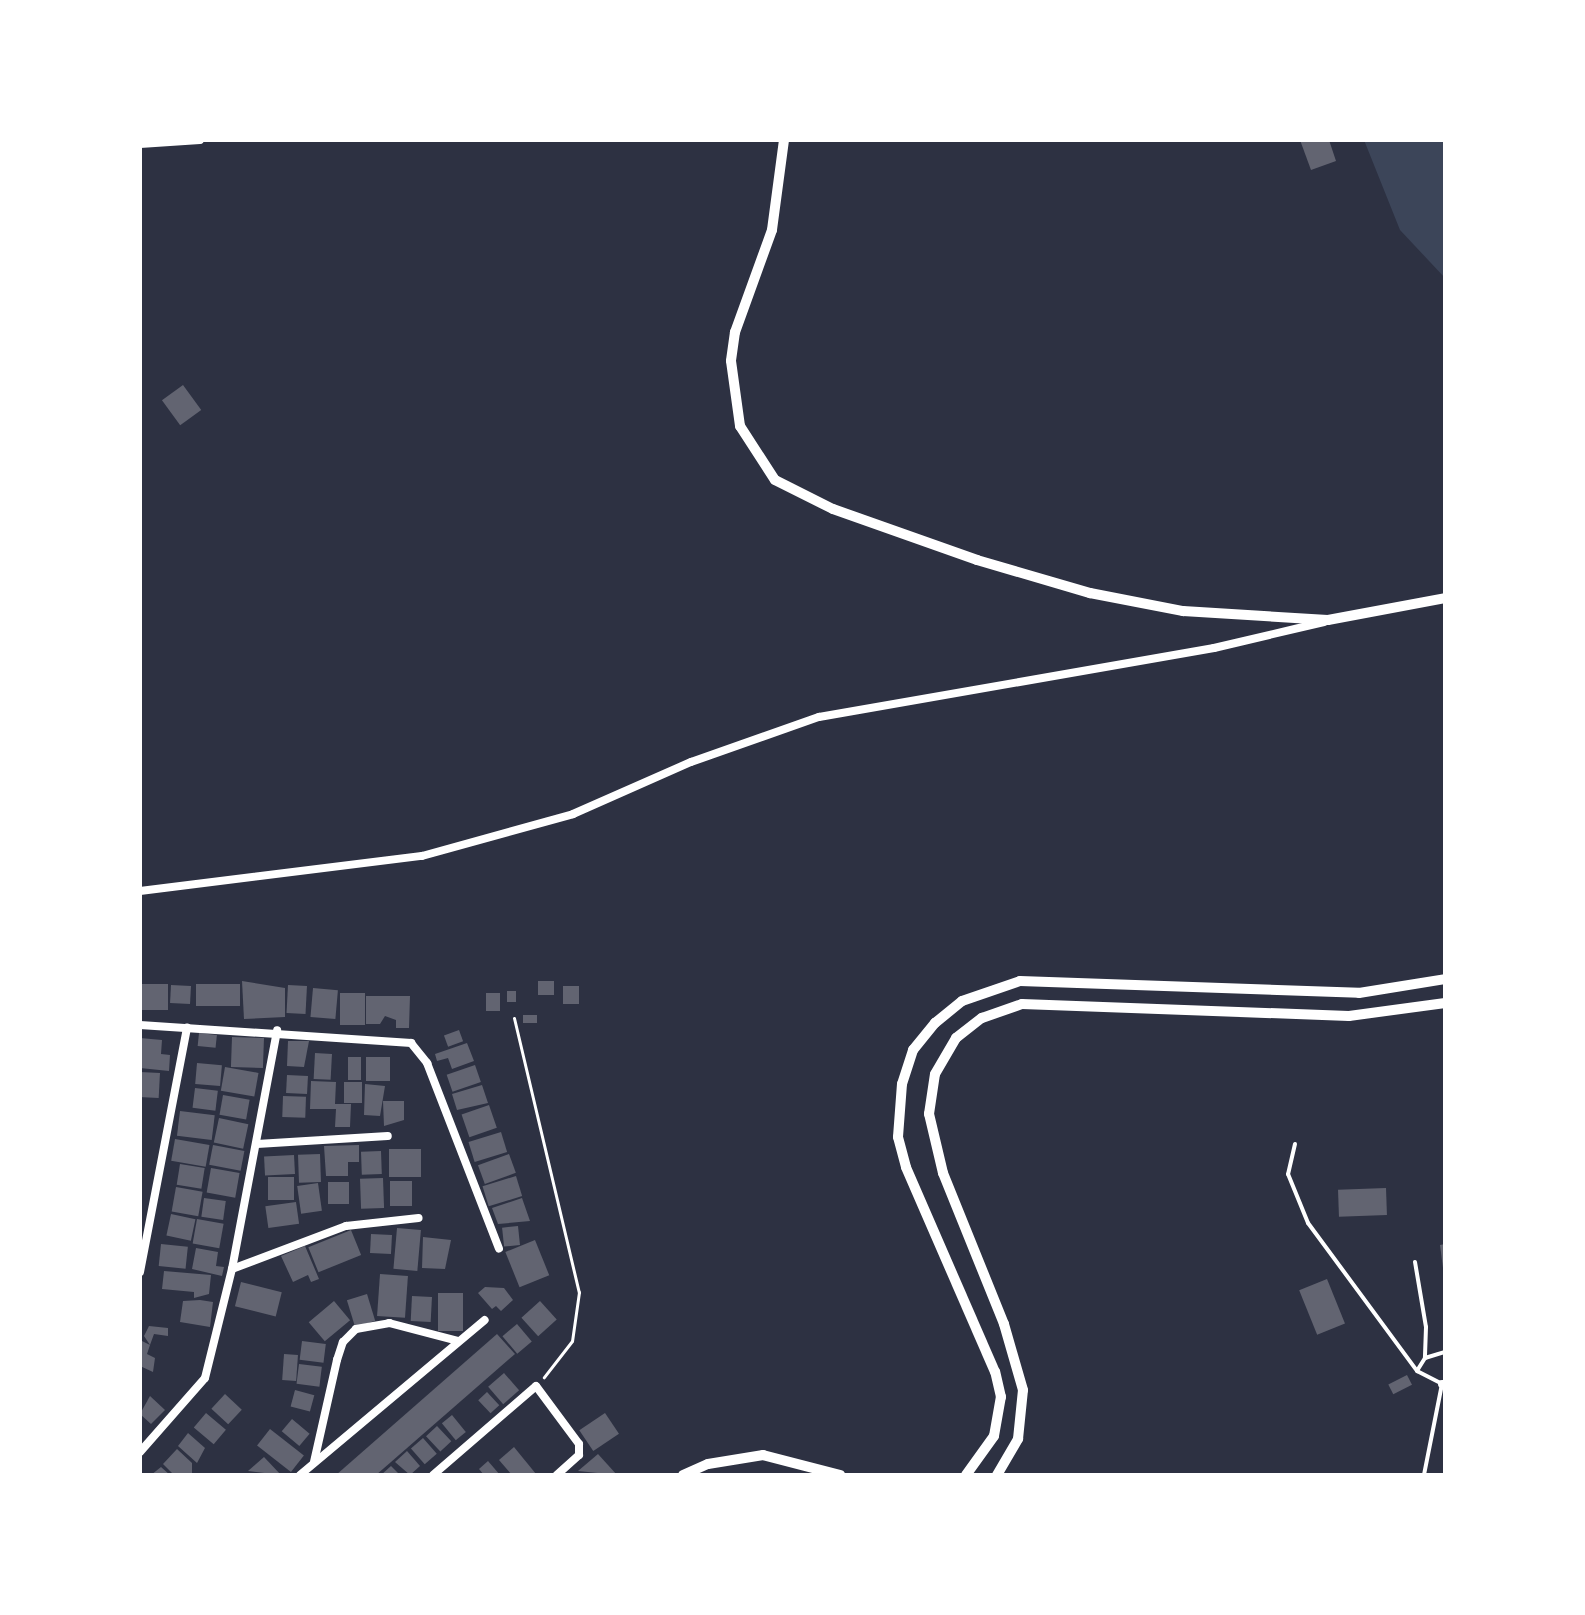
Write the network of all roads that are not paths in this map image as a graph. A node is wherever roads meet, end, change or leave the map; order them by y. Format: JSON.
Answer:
{"nodes":[{"id":1,"x":200,"y":140,"type":"edge"},
{"id":2,"x":784,"y":140,"type":"edge"},
{"id":3,"x":140,"y":144,"type":"edge"},
{"id":4,"x":1445,"y":598,"type":"edge"},
{"id":5,"x":1328,"y":620,"type":"junction"},
{"id":6,"x":140,"y":891,"type":"edge"},
{"id":7,"x":1445,"y":979,"type":"edge"},
{"id":8,"x":1445,"y":1003,"type":"edge"},
{"id":9,"x":140,"y":1025,"type":"edge"},
{"id":10,"x":187,"y":1027,"type":"junction"},
{"id":11,"x":277,"y":1030,"type":"junction"},
{"id":12,"x":388,"y":1136,"type":"dead end"},
{"id":13,"x":257,"y":1144,"type":"junction"},
{"id":14,"x":1295,"y":1144,"type":"dead end"},
{"id":15,"x":419,"y":1218,"type":"dead end"},
{"id":16,"x":499,"y":1249,"type":"dead end"},
{"id":17,"x":1415,"y":1262,"type":"dead end"},
{"id":18,"x":232,"y":1269,"type":"junction"},
{"id":19,"x":140,"y":1272,"type":"edge"},
{"id":20,"x":485,"y":1320,"type":"dead end"},
{"id":21,"x":458,"y":1341,"type":"junction"},
{"id":22,"x":1445,"y":1352,"type":"edge"},
{"id":23,"x":1425,"y":1358,"type":"junction"},
{"id":24,"x":1417,"y":1371,"type":"junction"},
{"id":25,"x":1444,"y":1384,"type":"edge"},
{"id":26,"x":140,"y":1452,"type":"edge"},
{"id":27,"x":314,"y":1462,"type":"junction"},
{"id":28,"x":300,"y":1475,"type":"edge"},
{"id":29,"x":433,"y":1475,"type":"edge"},
{"id":30,"x":557,"y":1475,"type":"edge"},
{"id":31,"x":683,"y":1475,"type":"edge"},
{"id":32,"x":840,"y":1475,"type":"edge"},
{"id":33,"x":966,"y":1475,"type":"edge"},
{"id":34,"x":997,"y":1475,"type":"edge"},
{"id":35,"x":1424,"y":1475,"type":"edge"}],
"edges":[{"from":1,"to":3,"type":"street"},
{"from":2,"to":5,"type":"street"},
{"from":4,"to":5,"type":"street"},
{"from":5,"to":6,"type":"street"},
{"from":7,"to":33,"type":"street"},
{"from":8,"to":34,"type":"street"},
{"from":9,"to":10,"type":"street"},
{"from":10,"to":11,"type":"street"},
{"from":10,"to":19,"type":"street"},
{"from":11,"to":13,"type":"street"},
{"from":11,"to":16,"type":"street"},
{"from":12,"to":13,"type":"street"},
{"from":13,"to":18,"type":"street"},
{"from":14,"to":24,"type":"lane"},
{"from":15,"to":18,"type":"street"},
{"from":17,"to":23,"type":"lane"},
{"from":18,"to":26,"type":"street"},
{"from":20,"to":21,"type":"street"},
{"from":21,"to":27,"type":"street"},
{"from":21,"to":27,"type":"street"},
{"from":22,"to":23,"type":"lane"},
{"from":23,"to":24,"type":"lane"},
{"from":24,"to":25,"type":"lane"},
{"from":25,"to":35,"type":"lane"},
{"from":27,"to":28,"type":"street"},
{"from":29,"to":30,"type":"street"},
{"from":31,"to":32,"type":"street"}]}
